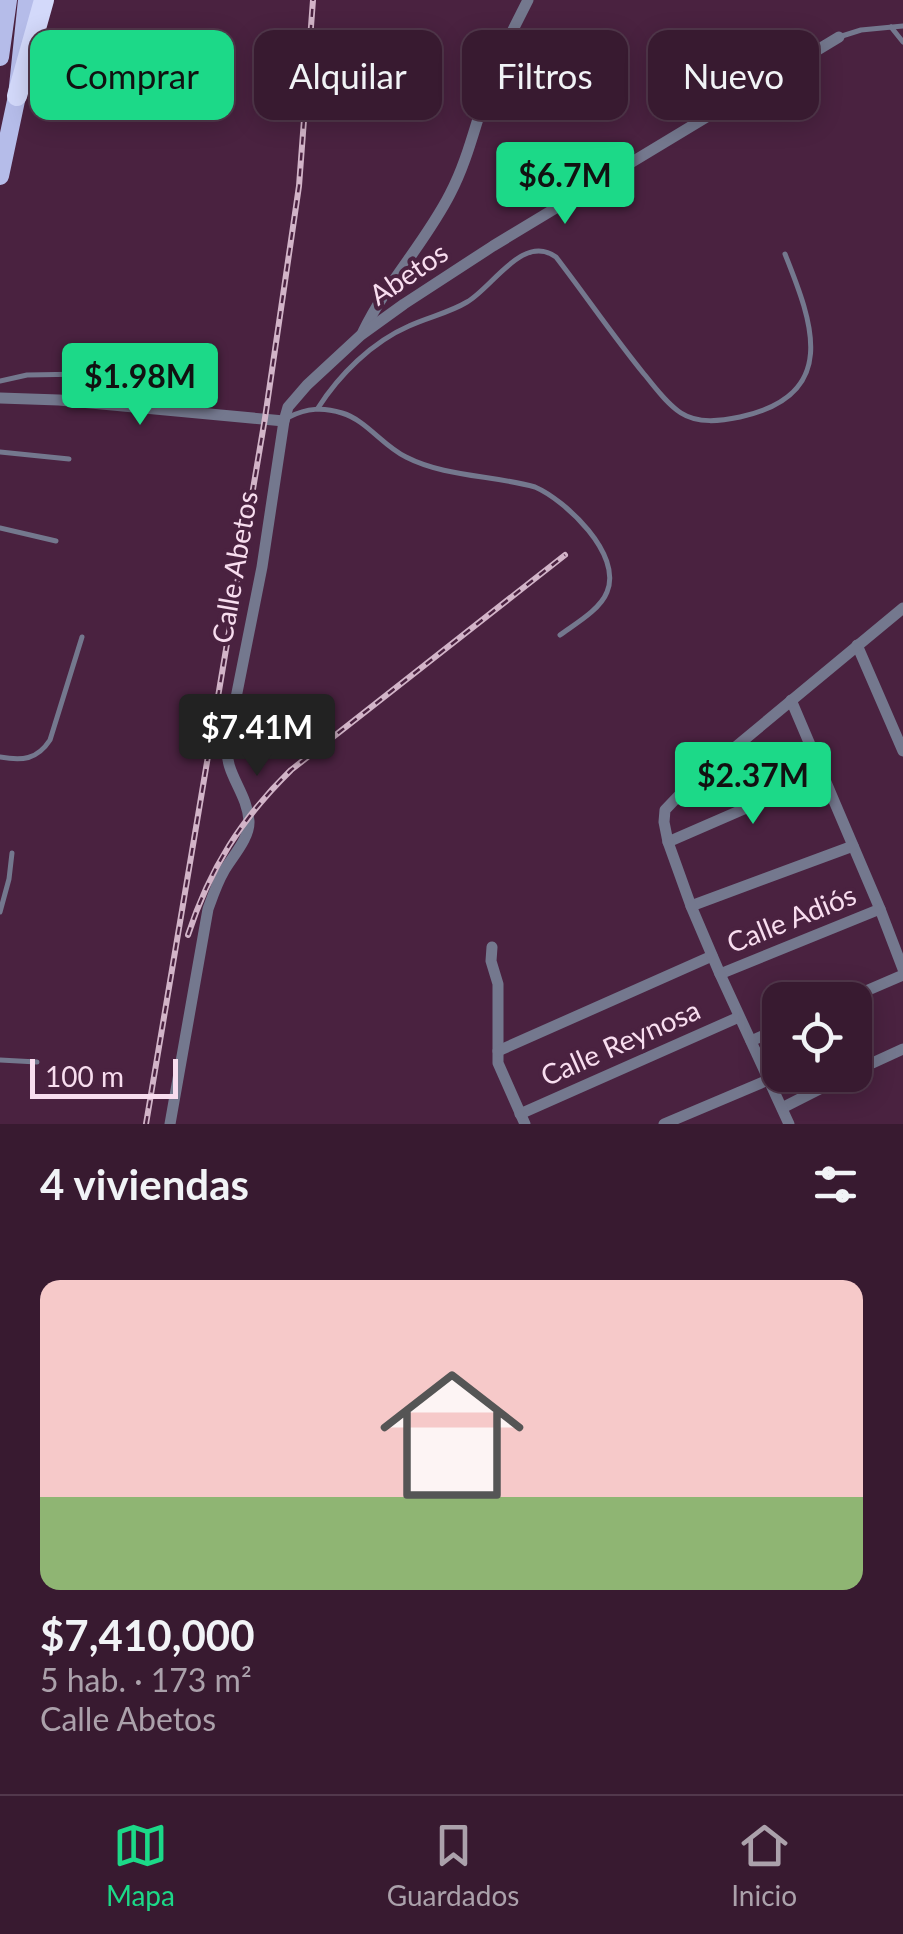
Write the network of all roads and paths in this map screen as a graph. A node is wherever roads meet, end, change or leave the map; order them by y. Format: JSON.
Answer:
{"nodes":[{"id":1,"x":8,"y":0,"type":"edge"},
{"id":2,"x":27,"y":0,"type":"edge"},
{"id":3,"x":44,"y":0,"type":"edge"},
{"id":4,"x":528,"y":0,"type":"edge"},
{"id":5,"x":903,"y":26,"type":"edge"},
{"id":6,"x":891,"y":27,"type":"junction"},
{"id":7,"x":839,"y":37,"type":"joint"},
{"id":8,"x":903,"y":42,"type":"edge"},
{"id":9,"x":0,"y":57,"type":"edge"},
{"id":10,"x":17,"y":96,"type":"junction"},
{"id":11,"x":0,"y":176,"type":"edge"},
{"id":12,"x":786,"y":254,"type":"dead end"},
{"id":13,"x":361,"y":336,"type":"junction"},
{"id":14,"x":86,"y":374,"type":"dead end"},
{"id":15,"x":0,"y":381,"type":"edge"},
{"id":16,"x":0,"y":398,"type":"edge"},
{"id":17,"x":318,"y":408,"type":"junction"},
{"id":18,"x":284,"y":420,"type":"junction"},
{"id":19,"x":0,"y":452,"type":"edge"},
{"id":20,"x":70,"y":460,"type":"dead end"},
{"id":21,"x":0,"y":528,"type":"edge"},
{"id":22,"x":56,"y":541,"type":"dead end"},
{"id":23,"x":903,"y":608,"type":"edge"},
{"id":24,"x":560,"y":635,"type":"dead end"},
{"id":25,"x":82,"y":637,"type":"dead end"},
{"id":26,"x":857,"y":644,"type":"junction"},
{"id":27,"x":791,"y":700,"type":"junction"},
{"id":28,"x":903,"y":751,"type":"edge"},
{"id":29,"x":0,"y":757,"type":"edge"},
{"id":30,"x":822,"y":775,"type":"junction"},
{"id":31,"x":666,"y":836,"type":"junction"},
{"id":32,"x":853,"y":846,"type":"junction"},
{"id":33,"x":12,"y":853,"type":"dead end"},
{"id":34,"x":691,"y":906,"type":"junction"},
{"id":35,"x":880,"y":909,"type":"junction"},
{"id":36,"x":0,"y":912,"type":"edge"},
{"id":37,"x":492,"y":947,"type":"dead end"},
{"id":38,"x":712,"y":956,"type":"junction"},
{"id":39,"x":903,"y":972,"type":"edge"},
{"id":40,"x":720,"y":974,"type":"junction"},
{"id":41,"x":872,"y":987,"type":"edge"},
{"id":42,"x":739,"y":1017,"type":"junction"},
{"id":43,"x":762,"y":1036,"type":"edge"},
{"id":44,"x":750,"y":1041,"type":"junction"},
{"id":45,"x":903,"y":1049,"type":"edge"},
{"id":46,"x":498,"y":1051,"type":"junction"},
{"id":47,"x":0,"y":1060,"type":"edge"},
{"id":48,"x":37,"y":1062,"type":"dead end"},
{"id":49,"x":872,"y":1063,"type":"edge"},
{"id":50,"x":762,"y":1067,"type":"edge"},
{"id":51,"x":762,"y":1083,"type":"edge"},
{"id":52,"x":774,"y":1092,"type":"edge"},
{"id":53,"x":814,"y":1092,"type":"edge"},
{"id":54,"x":782,"y":1108,"type":"junction"},
{"id":55,"x":523,"y":1119,"type":"edge"},
{"id":56,"x":682,"y":1120,"type":"edge"},
{"id":57,"x":170,"y":1124,"type":"edge"},
{"id":58,"x":664,"y":1124,"type":"edge"},
{"id":59,"x":789,"y":1124,"type":"edge"}],
"edges":[{"from":1,"to":9,"type":"main road"},
{"from":2,"to":10,"type":"main road"},
{"from":3,"to":10,"type":"highway"},
{"from":4,"to":13,"type":"street"},
{"from":5,"to":6,"type":"lane"},
{"from":6,"to":7,"type":"lane"},
{"from":6,"to":8,"type":"lane"},
{"from":7,"to":13,"type":"street","name":"Abetos"},
{"from":10,"to":11,"type":"main road"},
{"from":12,"to":17,"type":"lane"},
{"from":13,"to":18,"type":"street","name":"Abetos"},
{"from":14,"to":15,"type":"lane"},
{"from":16,"to":18,"type":"street"},
{"from":17,"to":18,"type":"lane"},
{"from":17,"to":24,"type":"lane"},
{"from":18,"to":57,"type":"street","name":"Calle Abetos"},
{"from":19,"to":20,"type":"lane"},
{"from":21,"to":22,"type":"lane"},
{"from":23,"to":26,"type":"street"},
{"from":25,"to":29,"type":"lane"},
{"from":26,"to":27,"type":"street"},
{"from":26,"to":28,"type":"street"},
{"from":27,"to":30,"type":"street"},
{"from":27,"to":31,"type":"street"},
{"from":30,"to":31,"type":"street"},
{"from":30,"to":32,"type":"street"},
{"from":31,"to":34,"type":"street"},
{"from":32,"to":34,"type":"street"},
{"from":32,"to":35,"type":"street"},
{"from":33,"to":36,"type":"lane"},
{"from":34,"to":38,"type":"street"},
{"from":35,"to":39,"type":"street"},
{"from":35,"to":40,"type":"street","name":"Calle Adiós"},
{"from":37,"to":46,"type":"street"},
{"from":38,"to":40,"type":"street"},
{"from":38,"to":46,"type":"street"},
{"from":39,"to":41,"type":"street"},
{"from":40,"to":42,"type":"street"},
{"from":42,"to":44,"type":"street"},
{"from":42,"to":55,"type":"street","name":"Calle Reynosa"},
{"from":43,"to":44,"type":"street"},
{"from":44,"to":50,"type":"street"},
{"from":45,"to":49,"type":"street"},
{"from":46,"to":55,"type":"street"},
{"from":47,"to":48,"type":"lane"},
{"from":51,"to":56,"type":"street"},
{"from":52,"to":54,"type":"street"},
{"from":53,"to":54,"type":"street"},
{"from":54,"to":59,"type":"street"},
{"from":56,"to":58,"type":"street"}]}
